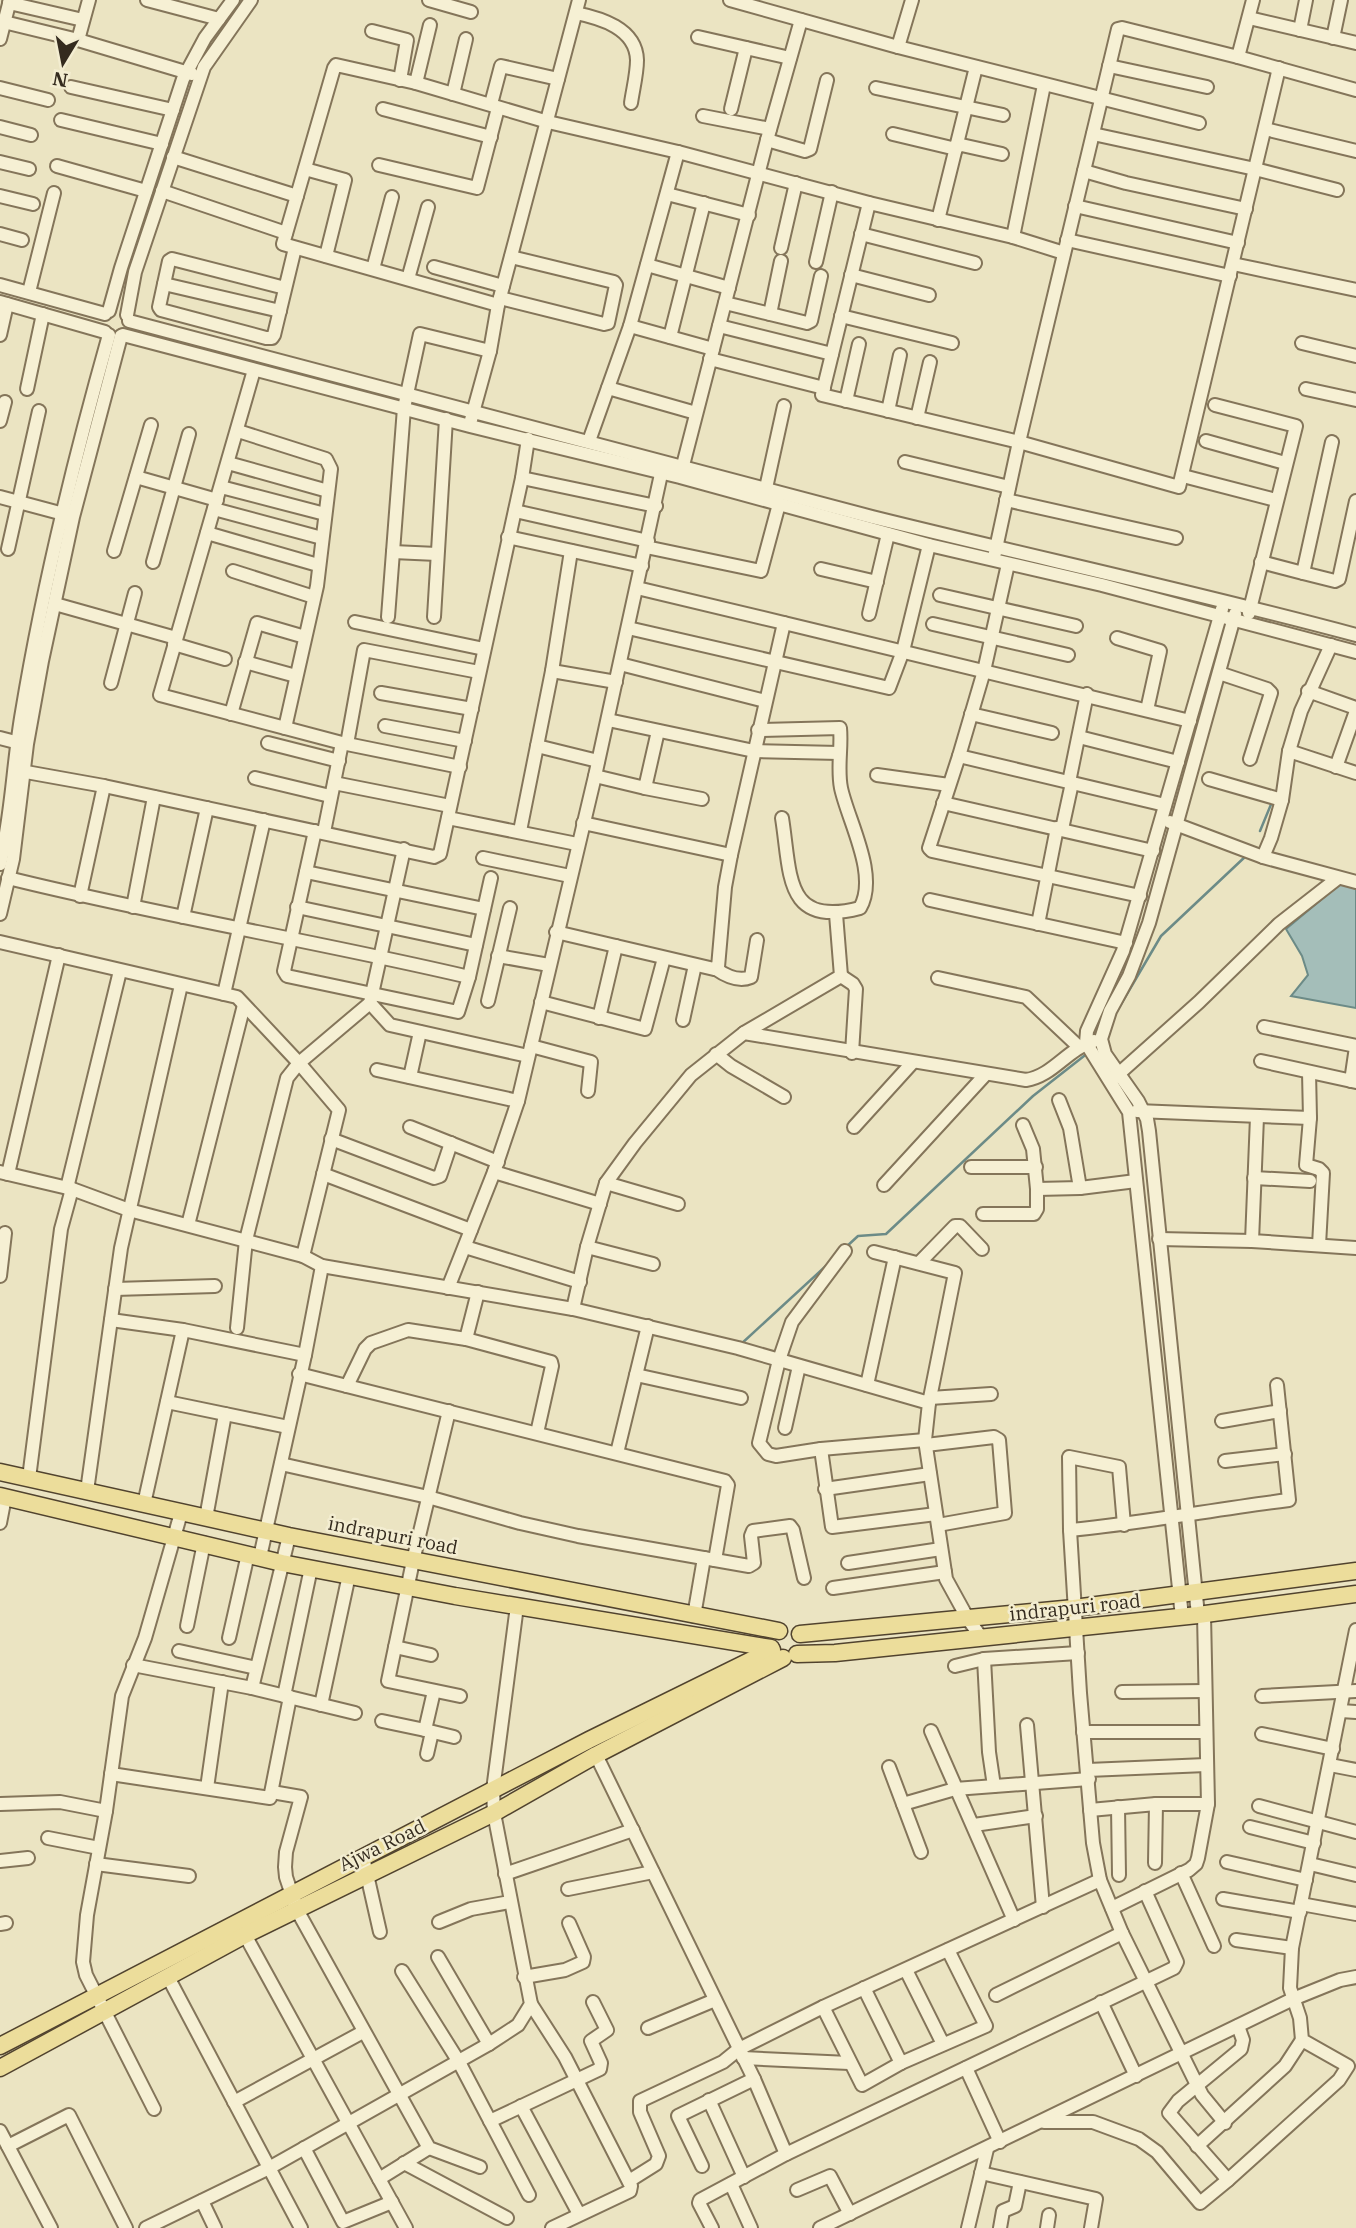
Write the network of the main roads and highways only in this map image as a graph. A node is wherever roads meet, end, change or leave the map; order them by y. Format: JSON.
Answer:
{"nodes":[{"id":1,"x":0,"y":1472,"type":"edge"},
{"id":2,"x":3,"y":1496,"type":"edge"},
{"id":3,"x":1356,"y":1571,"type":"edge"},
{"id":4,"x":1356,"y":1594,"type":"edge"},
{"id":5,"x":779,"y":1631,"type":"junction"},
{"id":6,"x":800,"y":1634,"type":"junction"},
{"id":7,"x":781,"y":1653,"type":"junction"},
{"id":8,"x":101,"y":2003,"type":"junction"},
{"id":9,"x":0,"y":2046,"type":"edge"},
{"id":10,"x":0,"y":2068,"type":"edge"}],
"edges":[{"from":1,"to":5,"type":"main road","name":"indrapuri road"},
{"from":2,"to":7,"type":"main road","name":"indrapuri road"},
{"from":3,"to":6,"type":"main road","name":"indrapuri road"},
{"from":4,"to":7,"type":"main road","name":"indrapuri road"},
{"from":5,"to":6,"type":"main road"},
{"from":5,"to":7,"type":"main road"},
{"from":6,"to":7,"type":"main road"},
{"from":7,"to":8,"type":"main road","name":"Ajwa Road"},
{"from":7,"to":8,"type":"main road","name":"Ajwa Road"},
{"from":8,"to":9,"type":"main road","name":"Ajwa Road"},
{"from":8,"to":10,"type":"main road","name":"Ajwa Road"}]}
